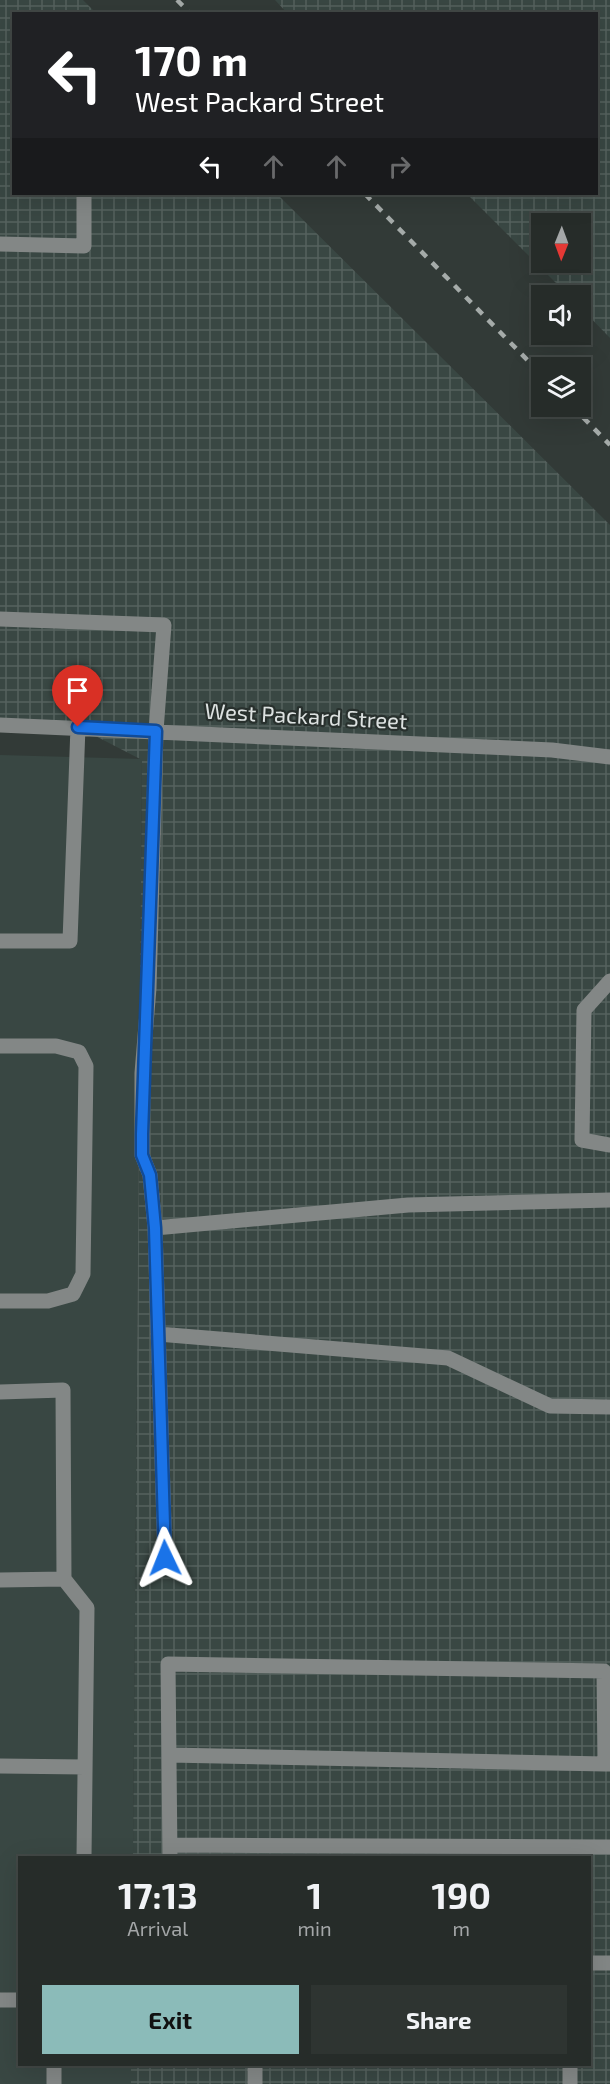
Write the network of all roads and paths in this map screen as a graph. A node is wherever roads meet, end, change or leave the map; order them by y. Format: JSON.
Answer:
{"nodes":[{"id":1,"x":84,"y":195,"type":"edge"},
{"id":2,"x":0,"y":244,"type":"edge"},
{"id":3,"x":0,"y":618,"type":"edge"},
{"id":4,"x":0,"y":725,"type":"edge"},
{"id":5,"x":78,"y":727,"type":"junction"},
{"id":6,"x":156,"y":731,"type":"junction"},
{"id":7,"x":610,"y":757,"type":"edge"},
{"id":8,"x":0,"y":941,"type":"edge"},
{"id":9,"x":610,"y":981,"type":"edge"},
{"id":10,"x":0,"y":1046,"type":"edge"},
{"id":11,"x":610,"y":1145,"type":"edge"},
{"id":12,"x":610,"y":1200,"type":"edge"},
{"id":13,"x":155,"y":1228,"type":"junction"},
{"id":14,"x":0,"y":1301,"type":"edge"},
{"id":15,"x":158,"y":1334,"type":"junction"},
{"id":16,"x":0,"y":1392,"type":"edge"},
{"id":17,"x":610,"y":1407,"type":"edge"},
{"id":18,"x":165,"y":1558,"type":"dead end"},
{"id":19,"x":64,"y":1579,"type":"junction"},
{"id":20,"x":0,"y":1580,"type":"edge"},
{"id":21,"x":169,"y":1755,"type":"junction"},
{"id":22,"x":608,"y":1764,"type":"edge"},
{"id":23,"x":0,"y":1766,"type":"edge"},
{"id":24,"x":85,"y":1767,"type":"junction"},
{"id":25,"x":610,"y":1847,"type":"edge"},
{"id":26,"x":170,"y":1851,"type":"edge"},
{"id":27,"x":84,"y":1856,"type":"edge"},
{"id":28,"x":591,"y":1963,"type":"edge"},
{"id":29,"x":610,"y":1963,"type":"edge"},
{"id":30,"x":0,"y":2000,"type":"edge"},
{"id":31,"x":18,"y":2000,"type":"edge"},
{"id":32,"x":54,"y":2066,"type":"edge"},
{"id":33,"x":255,"y":2066,"type":"edge"},
{"id":34,"x":570,"y":2066,"type":"edge"},
{"id":35,"x":54,"y":2084,"type":"edge"},
{"id":36,"x":255,"y":2084,"type":"edge"},
{"id":37,"x":570,"y":2084,"type":"edge"}],
"edges":[{"from":1,"to":2,"type":"street"},
{"from":3,"to":6,"type":"street"},
{"from":4,"to":5,"type":"street","name":"West Packard Street"},
{"from":5,"to":6,"type":"street","name":"West Packard Street"},
{"from":5,"to":8,"type":"street"},
{"from":6,"to":7,"type":"street","name":"West Packard Street"},
{"from":6,"to":13,"type":"street"},
{"from":9,"to":11,"type":"street"},
{"from":10,"to":14,"type":"street"},
{"from":12,"to":13,"type":"street"},
{"from":13,"to":15,"type":"street"},
{"from":15,"to":17,"type":"street"},
{"from":15,"to":18,"type":"street"},
{"from":16,"to":19,"type":"street"},
{"from":19,"to":20,"type":"street"},
{"from":19,"to":24,"type":"street"},
{"from":21,"to":22,"type":"street"},
{"from":21,"to":22,"type":"street"},
{"from":21,"to":26,"type":"street"},
{"from":23,"to":24,"type":"street"},
{"from":24,"to":27,"type":"street"},
{"from":25,"to":26,"type":"street"},
{"from":28,"to":29,"type":"street"},
{"from":30,"to":31,"type":"street"},
{"from":32,"to":35,"type":"street"},
{"from":33,"to":36,"type":"street"},
{"from":34,"to":37,"type":"street"}]}
